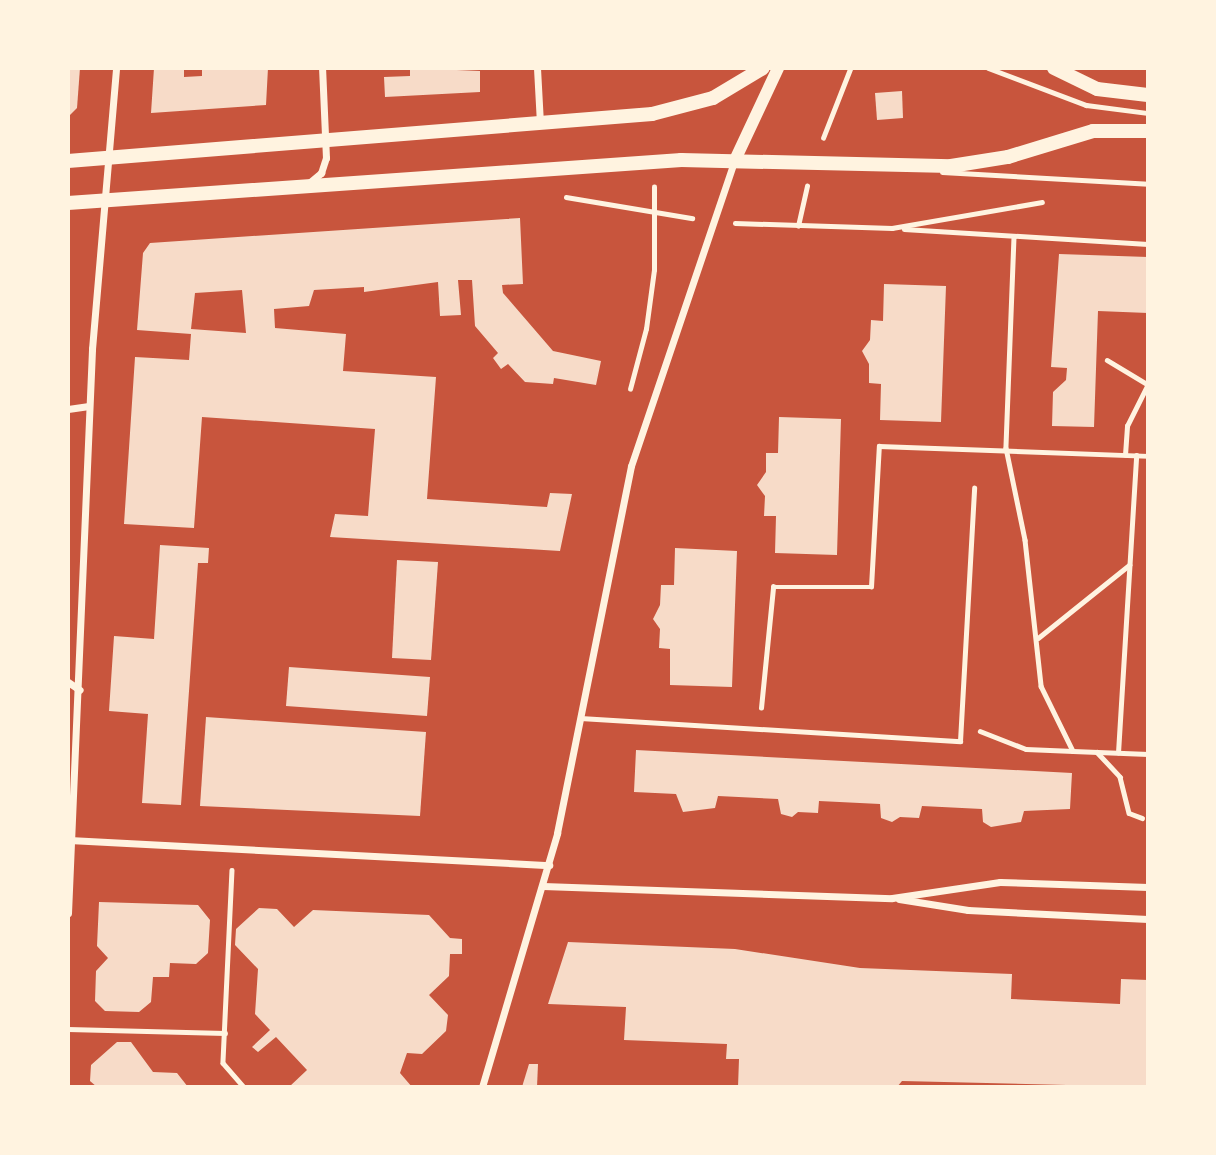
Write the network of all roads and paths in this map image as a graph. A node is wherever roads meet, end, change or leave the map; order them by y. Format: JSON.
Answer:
{"nodes":[{"id":1,"x":116,"y":68,"type":"edge"},
{"id":2,"x":322,"y":68,"type":"edge"},
{"id":3,"x":537,"y":68,"type":"edge"},
{"id":4,"x":763,"y":68,"type":"edge"},
{"id":5,"x":778,"y":68,"type":"edge"},
{"id":6,"x":988,"y":68,"type":"edge"},
{"id":7,"x":1054,"y":68,"type":"edge"},
{"id":8,"x":850,"y":69,"type":"edge"},
{"id":9,"x":1148,"y":95,"type":"edge"},
{"id":10,"x":1148,"y":113,"type":"edge"},
{"id":11,"x":540,"y":124,"type":"junction"},
{"id":12,"x":1148,"y":131,"type":"edge"},
{"id":13,"x":326,"y":140,"type":"junction"},
{"id":14,"x":820,"y":145,"type":"dead end"},
{"id":15,"x":109,"y":157,"type":"junction"},
{"id":16,"x":68,"y":160,"type":"edge"},
{"id":17,"x":735,"y":160,"type":"junction"},
{"id":18,"x":884,"y":165,"type":"junction"},
{"id":19,"x":1148,"y":184,"type":"edge"},
{"id":20,"x":808,"y":185,"type":"dead end"},
{"id":21,"x":303,"y":186,"type":"junction"},
{"id":22,"x":555,"y":196,"type":"dead end"},
{"id":23,"x":104,"y":201,"type":"junction"},
{"id":24,"x":1048,"y":201,"type":"dead end"},
{"id":25,"x":68,"y":203,"type":"edge"},
{"id":26,"x":654,"y":211,"type":"junction"},
{"id":27,"x":713,"y":221,"type":"junction"},
{"id":28,"x":798,"y":226,"type":"junction"},
{"id":29,"x":892,"y":228,"type":"junction"},
{"id":30,"x":1014,"y":237,"type":"junction"},
{"id":31,"x":1148,"y":244,"type":"edge"},
{"id":32,"x":1107,"y":360,"type":"dead end"},
{"id":33,"x":1148,"y":384,"type":"edge"},
{"id":34,"x":629,"y":393,"type":"dead end"},
{"id":35,"x":89,"y":406,"type":"junction"},
{"id":36,"x":68,"y":409,"type":"edge"},
{"id":37,"x":1006,"y":448,"type":"junction"},
{"id":38,"x":1125,"y":455,"type":"junction"},
{"id":39,"x":1136,"y":456,"type":"junction"},
{"id":40,"x":1148,"y":456,"type":"edge"},
{"id":41,"x":974,"y":487,"type":"dead end"},
{"id":42,"x":1129,"y":565,"type":"junction"},
{"id":43,"x":1037,"y":638,"type":"junction"},
{"id":44,"x":68,"y":682,"type":"edge"},
{"id":45,"x":80,"y":690,"type":"junction"},
{"id":46,"x":962,"y":715,"type":"junction"},
{"id":47,"x":580,"y":718,"type":"junction"},
{"id":48,"x":759,"y":730,"type":"junction"},
{"id":49,"x":1073,"y":751,"type":"junction"},
{"id":50,"x":1097,"y":752,"type":"junction"},
{"id":51,"x":1118,"y":753,"type":"junction"},
{"id":52,"x":1148,"y":754,"type":"edge"},
{"id":53,"x":1142,"y":818,"type":"dead end"},
{"id":54,"x":71,"y":840,"type":"edge"},
{"id":55,"x":233,"y":848,"type":"junction"},
{"id":56,"x":548,"y":864,"type":"junction"},
{"id":57,"x":543,"y":886,"type":"junction"},
{"id":58,"x":1148,"y":887,"type":"edge"},
{"id":59,"x":892,"y":898,"type":"junction"},
{"id":60,"x":68,"y":913,"type":"edge"},
{"id":61,"x":1148,"y":919,"type":"edge"},
{"id":62,"x":68,"y":1028,"type":"edge"},
{"id":63,"x":225,"y":1033,"type":"junction"},
{"id":64,"x":244,"y":1087,"type":"edge"},
{"id":65,"x":482,"y":1087,"type":"edge"}],
"edges":[{"from":1,"to":15,"type":"street"},
{"from":2,"to":13,"type":"street"},
{"from":3,"to":11,"type":"street"},
{"from":4,"to":11,"type":"main road"},
{"from":5,"to":17,"type":"street"},
{"from":6,"to":10,"type":"lane"},
{"from":7,"to":9,"type":"main road"},
{"from":8,"to":14,"type":"path"},
{"from":11,"to":13,"type":"main road"},
{"from":12,"to":18,"type":"main road"},
{"from":13,"to":15,"type":"main road"},
{"from":13,"to":21,"type":"street"},
{"from":15,"to":16,"type":"main road"},
{"from":15,"to":23,"type":"street"},
{"from":17,"to":18,"type":"main road"},
{"from":17,"to":21,"type":"main road"},
{"from":17,"to":27,"type":"street"},
{"from":18,"to":19,"type":"lane"},
{"from":20,"to":28,"type":"path"},
{"from":21,"to":23,"type":"main road"},
{"from":22,"to":26,"type":"path"},
{"from":23,"to":25,"type":"main road"},
{"from":23,"to":35,"type":"street"},
{"from":24,"to":29,"type":"path"},
{"from":26,"to":27,"type":"path"},
{"from":26,"to":34,"type":"path"},
{"from":27,"to":28,"type":"path"},
{"from":27,"to":47,"type":"street"},
{"from":28,"to":29,"type":"path"},
{"from":29,"to":30,"type":"path"},
{"from":30,"to":31,"type":"path"},
{"from":30,"to":37,"type":"path"},
{"from":32,"to":33,"type":"path"},
{"from":33,"to":38,"type":"path"},
{"from":35,"to":36,"type":"street"},
{"from":35,"to":45,"type":"street"},
{"from":37,"to":38,"type":"path"},
{"from":37,"to":43,"type":"path"},
{"from":37,"to":48,"type":"path"},
{"from":38,"to":39,"type":"path"},
{"from":39,"to":40,"type":"path"},
{"from":39,"to":42,"type":"path"},
{"from":41,"to":46,"type":"lane"},
{"from":42,"to":43,"type":"path"},
{"from":42,"to":51,"type":"path"},
{"from":43,"to":49,"type":"path"},
{"from":44,"to":45,"type":"street"},
{"from":45,"to":54,"type":"street"},
{"from":46,"to":48,"type":"lane"},
{"from":46,"to":49,"type":"path"},
{"from":47,"to":48,"type":"lane"},
{"from":47,"to":56,"type":"street"},
{"from":49,"to":50,"type":"path"},
{"from":50,"to":51,"type":"path"},
{"from":50,"to":53,"type":"path"},
{"from":51,"to":52,"type":"path"},
{"from":54,"to":55,"type":"street"},
{"from":54,"to":60,"type":"street"},
{"from":55,"to":56,"type":"street"},
{"from":55,"to":63,"type":"path"},
{"from":56,"to":57,"type":"street"},
{"from":57,"to":59,"type":"street"},
{"from":57,"to":65,"type":"street"},
{"from":58,"to":59,"type":"street"},
{"from":59,"to":61,"type":"street"},
{"from":62,"to":63,"type":"path"},
{"from":63,"to":64,"type":"path"}]}
